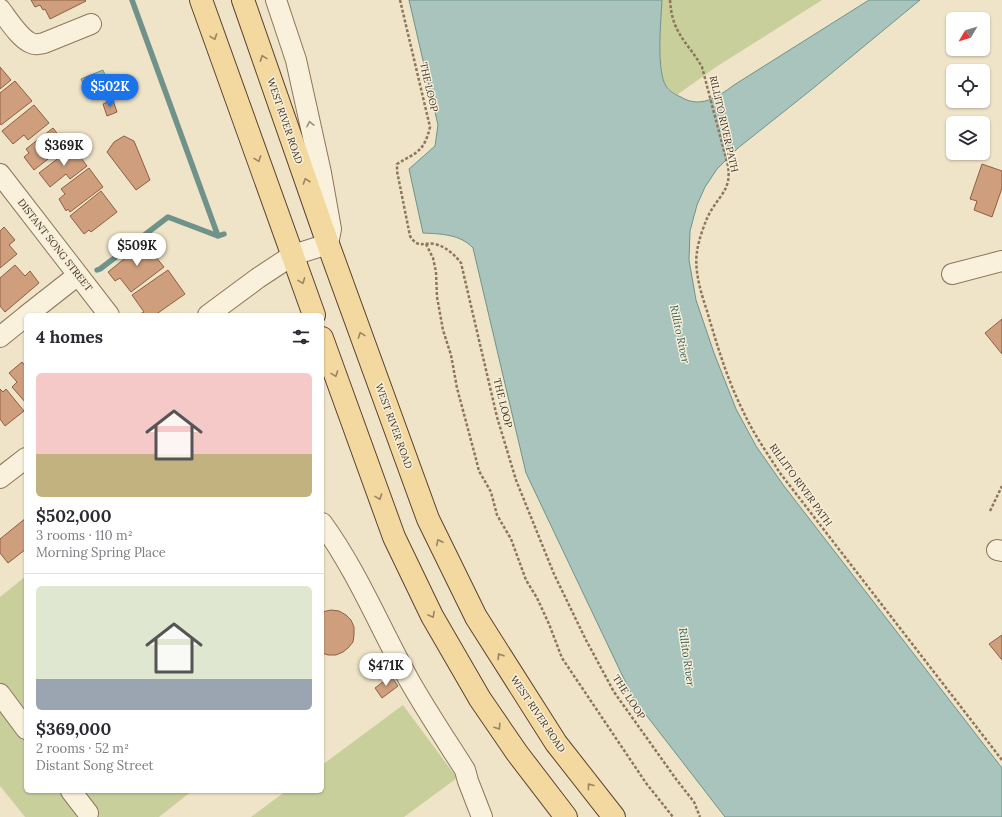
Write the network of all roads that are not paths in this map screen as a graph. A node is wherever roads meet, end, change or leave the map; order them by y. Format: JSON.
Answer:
{"nodes":[{"id":1,"x":201,"y":0,"type":"edge"},
{"id":2,"x":243,"y":0,"type":"edge"},
{"id":3,"x":276,"y":0,"type":"edge"},
{"id":4,"x":0,"y":9,"type":"edge"},
{"id":5,"x":91,"y":24,"type":"dead end"},
{"id":6,"x":0,"y":174,"type":"edge"},
{"id":7,"x":328,"y":244,"type":"junction"},
{"id":8,"x":293,"y":256,"type":"junction"},
{"id":9,"x":1002,"y":261,"type":"edge"},
{"id":10,"x":952,"y":274,"type":"dead end"},
{"id":11,"x":78,"y":275,"type":"junction"},
{"id":12,"x":31,"y":313,"type":"edge"},
{"id":13,"x":107,"y":313,"type":"edge"},
{"id":14,"x":211,"y":313,"type":"edge"},
{"id":15,"x":313,"y":313,"type":"edge"},
{"id":16,"x":24,"y":318,"type":"edge"},
{"id":17,"x":0,"y":337,"type":"edge"},
{"id":18,"x":324,"y":344,"type":"edge"},
{"id":19,"x":24,"y":460,"type":"edge"},
{"id":20,"x":0,"y":478,"type":"edge"},
{"id":21,"x":324,"y":526,"type":"edge"},
{"id":22,"x":0,"y":694,"type":"edge"},
{"id":23,"x":24,"y":726,"type":"edge"},
{"id":24,"x":73,"y":793,"type":"edge"},
{"id":25,"x":88,"y":814,"type":"dead end"},
{"id":26,"x":482,"y":817,"type":"edge"},
{"id":27,"x":566,"y":817,"type":"edge"},
{"id":28,"x":614,"y":817,"type":"edge"}],
"edges":[{"from":1,"to":8,"type":"main road","one_way":true},
{"from":7,"to":2,"type":"main road","name":"WEST RIVER ROAD","one_way":true},
{"from":7,"to":3,"type":"street","one_way":true},
{"from":4,"to":5,"type":"street"},
{"from":6,"to":11,"type":"street","name":"DISTANT SONG STREET"},
{"from":7,"to":8,"type":"street"},
{"from":28,"to":7,"type":"main road","name":"WEST RIVER ROAD","one_way":true},
{"from":8,"to":14,"type":"street"},
{"from":8,"to":15,"type":"main road","one_way":true},
{"from":9,"to":10,"type":"street"},
{"from":11,"to":12,"type":"street"},
{"from":11,"to":13,"type":"street","name":"DISTANT SONG STREET"},
{"from":16,"to":17,"type":"street"},
{"from":18,"to":27,"type":"main road","one_way":true},
{"from":19,"to":20,"type":"street"},
{"from":21,"to":26,"type":"street"},
{"from":22,"to":23,"type":"street"},
{"from":24,"to":25,"type":"street"}]}
